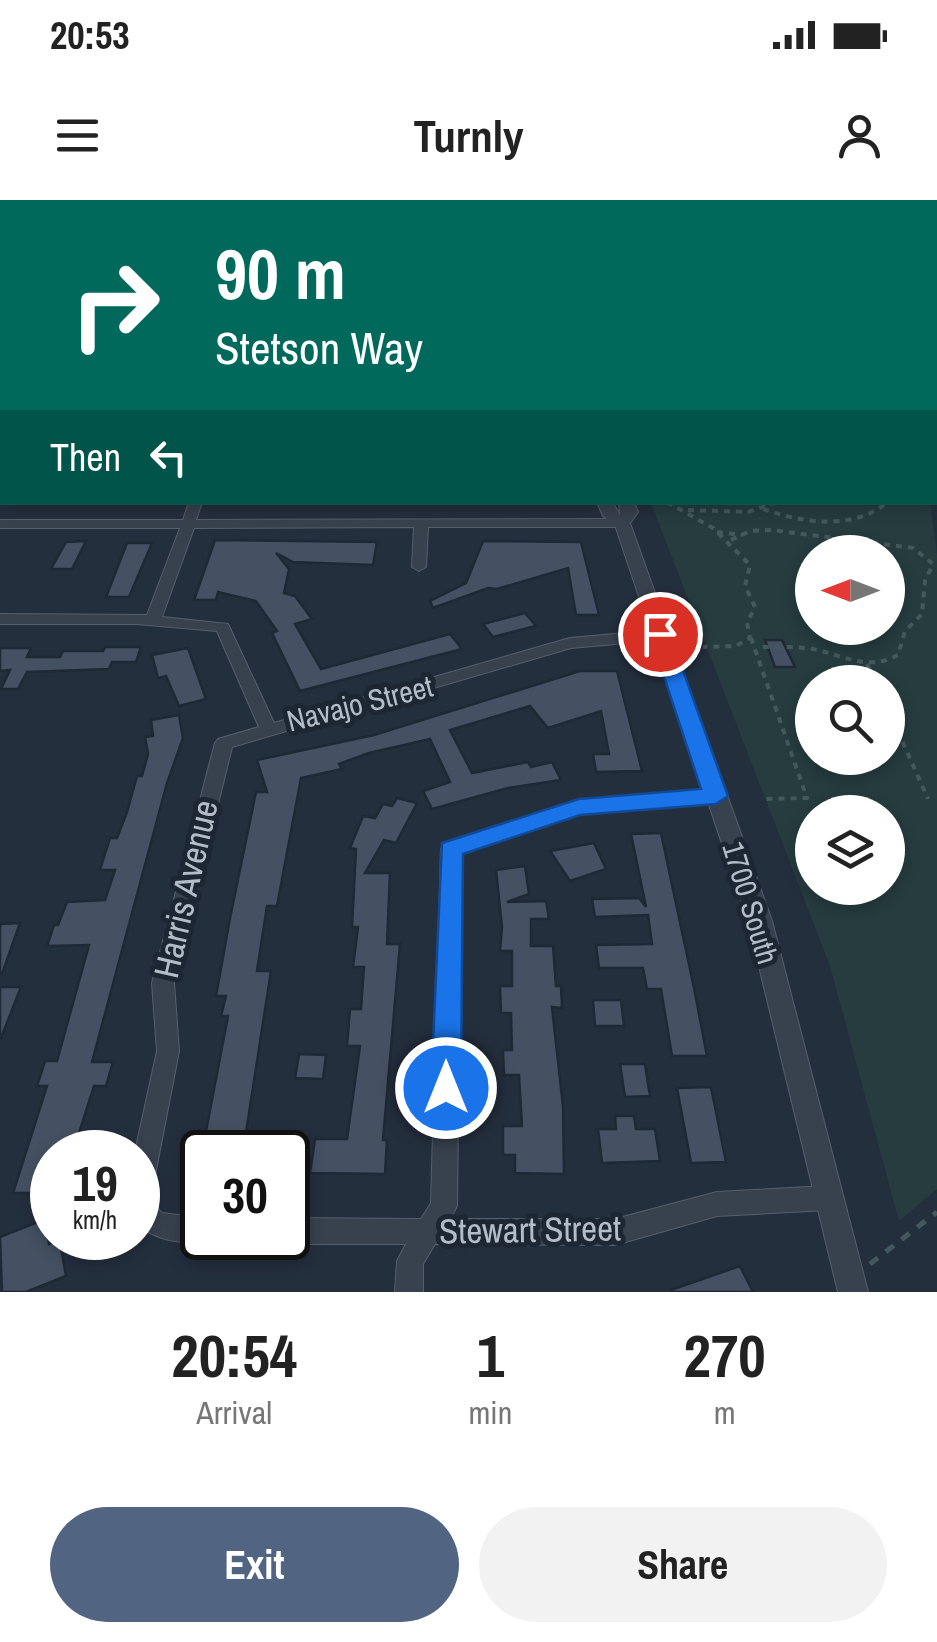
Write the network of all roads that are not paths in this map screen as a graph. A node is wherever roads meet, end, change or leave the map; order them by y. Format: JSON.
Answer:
{"nodes":[{"id":1,"x":195,"y":505,"type":"edge"},
{"id":2,"x":624,"y":513,"type":"edge"},
{"id":3,"x":421,"y":523,"type":"junction"},
{"id":4,"x":0,"y":524,"type":"edge"},
{"id":5,"x":188,"y":524,"type":"junction"},
{"id":6,"x":419,"y":567,"type":"dead end"},
{"id":7,"x":0,"y":619,"type":"edge"},
{"id":8,"x":154,"y":621,"type":"junction"},
{"id":9,"x":660,"y":634,"type":"junction"},
{"id":10,"x":267,"y":727,"type":"junction"},
{"id":11,"x":716,"y":796,"type":"junction"},
{"id":12,"x":152,"y":1130,"type":"edge"},
{"id":13,"x":828,"y":1198,"type":"junction"},
{"id":14,"x":310,"y":1231,"type":"edge"},
{"id":15,"x":428,"y":1232,"type":"junction"},
{"id":16,"x":851,"y":1287,"type":"edge"},
{"id":17,"x":409,"y":1292,"type":"edge"}],
"edges":[{"from":1,"to":5,"type":"street"},
{"from":2,"to":3,"type":"street"},
{"from":2,"to":9,"type":"street","name":"1700 South"},
{"from":3,"to":5,"type":"street"},
{"from":3,"to":6,"type":"street"},
{"from":4,"to":5,"type":"street"},
{"from":5,"to":8,"type":"street"},
{"from":7,"to":8,"type":"street","name":"Navajo Street"},
{"from":8,"to":10,"type":"street","name":"Navajo Street"},
{"from":9,"to":10,"type":"street","name":"Navajo Street"},
{"from":9,"to":11,"type":"street","name":"1700 South"},
{"from":10,"to":12,"type":"street","name":"Harris Avenue"},
{"from":11,"to":13,"type":"street","name":"1700 South"},
{"from":11,"to":15,"type":"street"},
{"from":13,"to":15,"type":"street","name":"Stewart Street"},
{"from":13,"to":16,"type":"street","name":"1700 South"},
{"from":14,"to":15,"type":"street","name":"Stewart Street"},
{"from":15,"to":17,"type":"street"}]}
